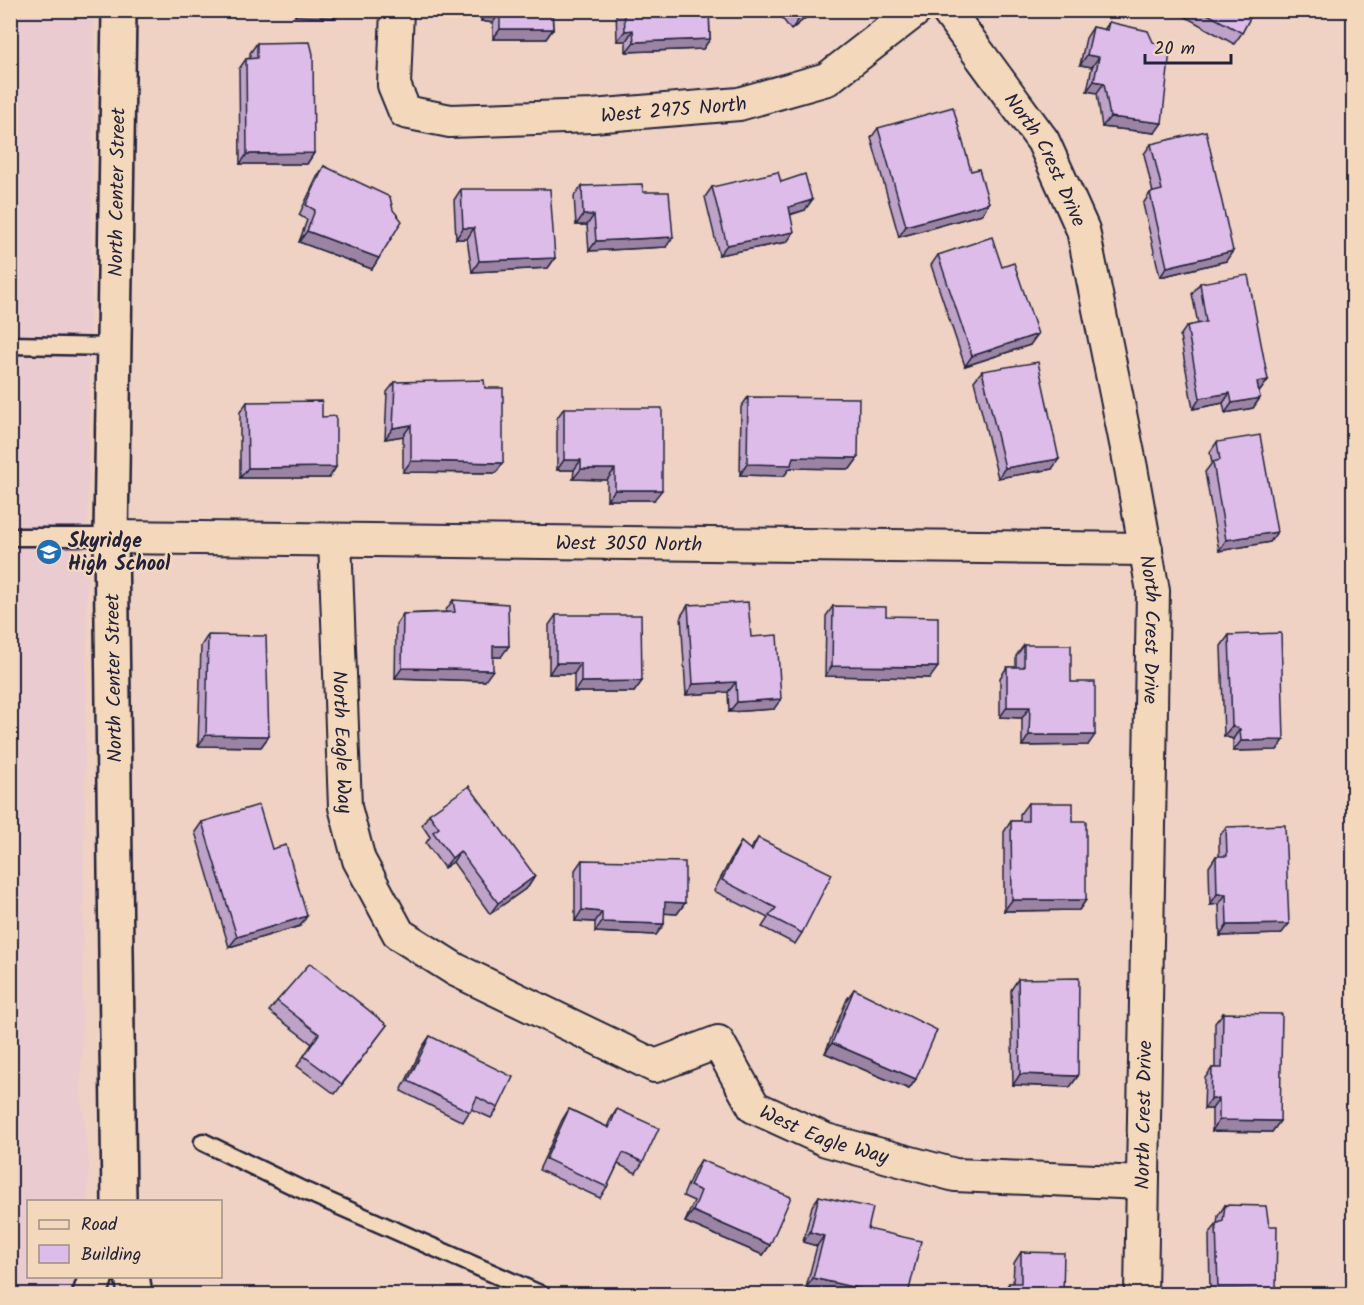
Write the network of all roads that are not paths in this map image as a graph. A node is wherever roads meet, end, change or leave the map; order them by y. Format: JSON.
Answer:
{"nodes":[{"id":1,"x":119,"y":10,"type":"edge"},
{"id":2,"x":397,"y":10,"type":"edge"},
{"id":3,"x":916,"y":10,"type":"edge"},
{"id":4,"x":947,"y":10,"type":"edge"},
{"id":5,"x":10,"y":345,"type":"edge"},
{"id":6,"x":114,"y":346,"type":"junction"},
{"id":7,"x":10,"y":537,"type":"edge"},
{"id":8,"x":111,"y":537,"type":"junction"},
{"id":9,"x":335,"y":540,"type":"junction"},
{"id":10,"x":1146,"y":549,"type":"junction"},
{"id":11,"x":399,"y":934,"type":"joint"},
{"id":12,"x":203,"y":1142,"type":"dead end"},
{"id":13,"x":1142,"y":1183,"type":"junction"},
{"id":14,"x":119,"y":1200,"type":"edge"},
{"id":15,"x":95,"y":1278,"type":"edge"},
{"id":16,"x":132,"y":1278,"type":"edge"},
{"id":17,"x":90,"y":1294,"type":"edge"},
{"id":18,"x":135,"y":1294,"type":"edge"},
{"id":19,"x":540,"y":1294,"type":"edge"},
{"id":20,"x":1141,"y":1294,"type":"edge"}],
"edges":[{"from":1,"to":6,"type":"street","name":"North Center Street"},
{"from":2,"to":3,"type":"street","name":"West 2975 North"},
{"from":4,"to":10,"type":"street","name":"North Crest Drive"},
{"from":5,"to":6,"type":"lane"},
{"from":6,"to":8,"type":"street","name":"North Center Street"},
{"from":7,"to":8,"type":"lane"},
{"from":8,"to":9,"type":"street","name":"West 3050 North"},
{"from":8,"to":14,"type":"street","name":"North Center Street"},
{"from":9,"to":10,"type":"street","name":"West 3050 North"},
{"from":9,"to":11,"type":"street","name":"North Eagle Way"},
{"from":10,"to":13,"type":"street","name":"North Crest Drive"},
{"from":11,"to":13,"type":"street","name":"West Eagle Way"},
{"from":12,"to":19,"type":"lane"},
{"from":13,"to":20,"type":"street","name":"North Crest Drive"},
{"from":15,"to":17,"type":"street"},
{"from":16,"to":18,"type":"street"}]}
